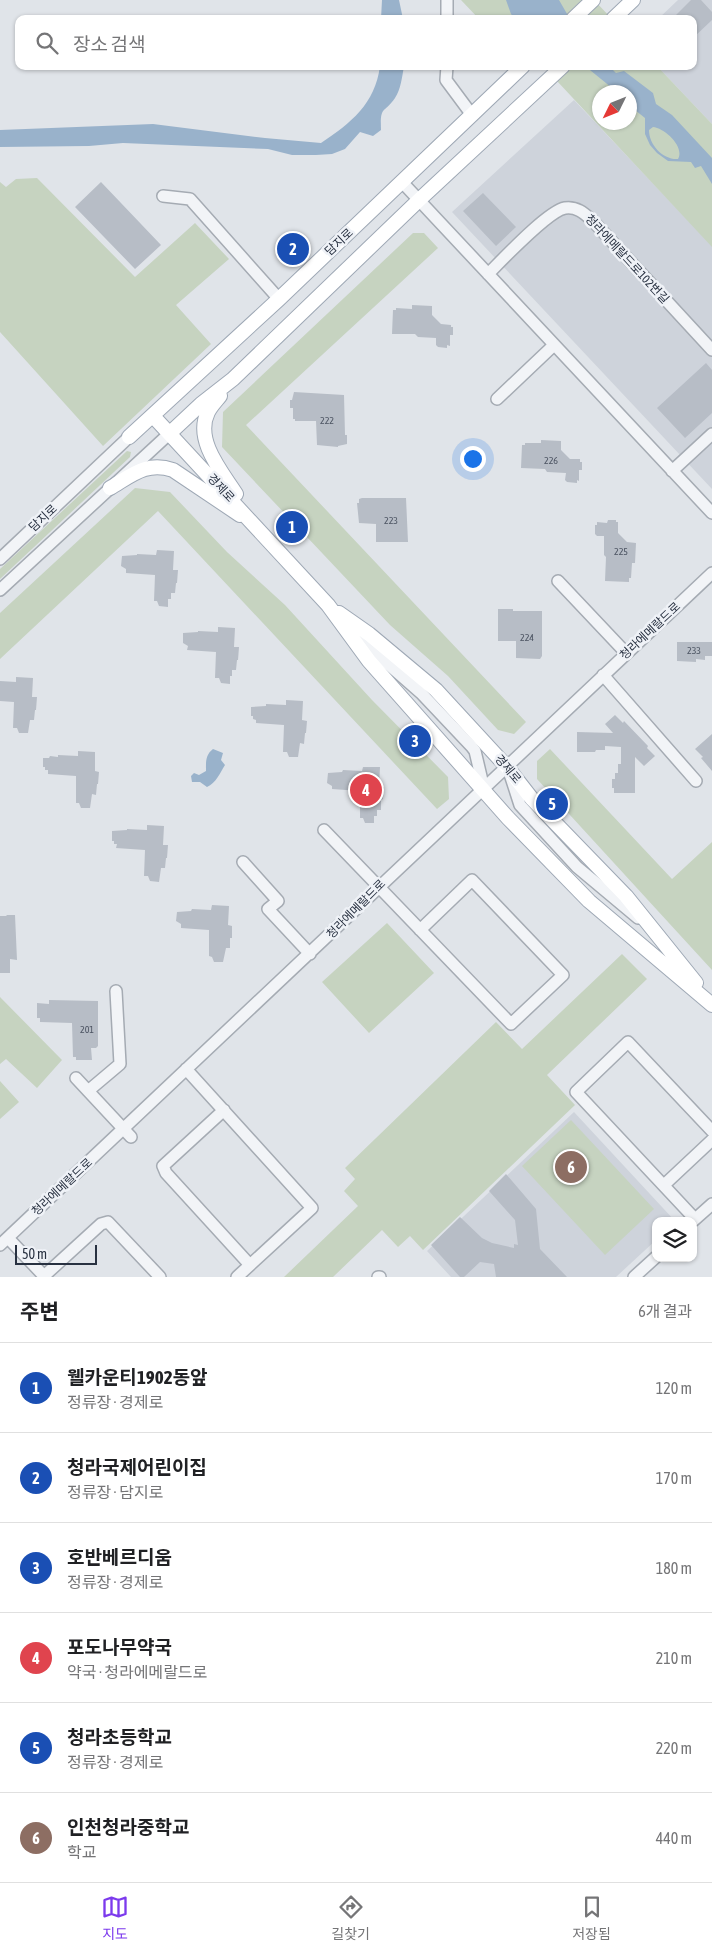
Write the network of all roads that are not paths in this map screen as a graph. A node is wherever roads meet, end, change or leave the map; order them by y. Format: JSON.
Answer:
{"nodes":[{"id":1,"x":447,"y":0,"type":"edge"},
{"id":2,"x":593,"y":0,"type":"edge"},
{"id":3,"x":633,"y":0,"type":"edge"},
{"id":4,"x":447,"y":15,"type":"edge"},
{"id":5,"x":577,"y":15,"type":"edge"},
{"id":6,"x":616,"y":15,"type":"edge"},
{"id":7,"x":447,"y":70,"type":"edge"},
{"id":8,"x":519,"y":70,"type":"edge"},
{"id":9,"x":559,"y":70,"type":"edge"},
{"id":10,"x":472,"y":116,"type":"junction"},
{"id":11,"x":402,"y":182,"type":"junction"},
{"id":12,"x":163,"y":196,"type":"dead end"},
{"id":13,"x":419,"y":200,"type":"junction"},
{"id":14,"x":488,"y":274,"type":"junction"},
{"id":15,"x":279,"y":299,"type":"junction"},
{"id":16,"x":554,"y":345,"type":"junction"},
{"id":17,"x":712,"y":350,"type":"edge"},
{"id":18,"x":233,"y":379,"type":"junction"},
{"id":19,"x":498,"y":398,"type":"dead end"},
{"id":20,"x":153,"y":416,"type":"junction"},
{"id":21,"x":170,"y":433,"type":"junction"},
{"id":22,"x":712,"y":434,"type":"edge"},
{"id":23,"x":129,"y":437,"type":"joint"},
{"id":24,"x":672,"y":471,"type":"junction"},
{"id":25,"x":110,"y":488,"type":"junction"},
{"id":26,"x":712,"y":513,"type":"edge"},
{"id":27,"x":256,"y":524,"type":"junction"},
{"id":28,"x":0,"y":559,"type":"edge"},
{"id":29,"x":712,"y":573,"type":"edge"},
{"id":30,"x":558,"y":581,"type":"dead end"},
{"id":31,"x":0,"y":590,"type":"edge"},
{"id":32,"x":328,"y":605,"type":"junction"},
{"id":33,"x":341,"y":623,"type":"junction"},
{"id":34,"x":626,"y":653,"type":"junction"},
{"id":35,"x":603,"y":676,"type":"junction"},
{"id":36,"x":507,"y":767,"type":"junction"},
{"id":37,"x":696,"y":781,"type":"dead end"},
{"id":38,"x":484,"y":789,"type":"junction"},
{"id":39,"x":324,"y":830,"type":"dead end"},
{"id":40,"x":243,"y":862,"type":"dead end"},
{"id":41,"x":378,"y":887,"type":"junction"},
{"id":42,"x":420,"y":930,"type":"junction"},
{"id":43,"x":310,"y":954,"type":"junction"},
{"id":44,"x":116,"y":991,"type":"dead end"},
{"id":45,"x":709,"y":1002,"type":"edge"},
{"id":46,"x":186,"y":1070,"type":"junction"},
{"id":47,"x":76,"y":1078,"type":"dead end"},
{"id":48,"x":88,"y":1092,"type":"junction"},
{"id":49,"x":224,"y":1110,"type":"junction"},
{"id":50,"x":712,"y":1131,"type":"edge"},
{"id":51,"x":127,"y":1133,"type":"junction"},
{"id":52,"x":712,"y":1140,"type":"edge"},
{"id":53,"x":664,"y":1185,"type":"junction"},
{"id":54,"x":712,"y":1204,"type":"edge"},
{"id":55,"x":691,"y":1217,"type":"edge"},
{"id":56,"x":697,"y":1217,"type":"edge"},
{"id":57,"x":4,"y":1241,"type":"edge"},
{"id":58,"x":652,"y":1261,"type":"edge"},
{"id":59,"x":250,"y":1265,"type":"junction"},
{"id":60,"x":44,"y":1276,"type":"edge"},
{"id":61,"x":160,"y":1277,"type":"edge"},
{"id":62,"x":237,"y":1277,"type":"edge"},
{"id":63,"x":634,"y":1277,"type":"edge"}],
"edges":[{"from":1,"to":4,"type":"street"},
{"from":2,"to":5,"type":"main road"},
{"from":3,"to":6,"type":"main road"},
{"from":7,"to":10,"type":"street"},
{"from":8,"to":10,"type":"main road","name":"담지로"},
{"from":9,"to":13,"type":"main road"},
{"from":10,"to":11,"type":"main road","name":"담지로"},
{"from":11,"to":13,"type":"street"},
{"from":11,"to":15,"type":"main road","name":"담지로"},
{"from":12,"to":15,"type":"street"},
{"from":13,"to":14,"type":"street"},
{"from":13,"to":18,"type":"main road"},
{"from":14,"to":16,"type":"street"},
{"from":14,"to":17,"type":"street","name":"청라에메랄드로102번길"},
{"from":15,"to":20,"type":"main road","name":"담지로"},
{"from":16,"to":19,"type":"street"},
{"from":16,"to":24,"type":"street"},
{"from":18,"to":21,"type":"main road"},
{"from":18,"to":27,"type":"main road"},
{"from":20,"to":21,"type":"main road","name":"경제로"},
{"from":20,"to":23,"type":"main road","name":"담지로"},
{"from":21,"to":25,"type":"street"},
{"from":21,"to":27,"type":"main road","name":"경제로"},
{"from":22,"to":24,"type":"street"},
{"from":23,"to":28,"type":"street","name":"담지로"},
{"from":24,"to":26,"type":"street"},
{"from":25,"to":27,"type":"main road"},
{"from":25,"to":31,"type":"street"},
{"from":27,"to":32,"type":"main road","name":"경제로"},
{"from":29,"to":34,"type":"street","name":"청라에메랄드로"},
{"from":30,"to":34,"type":"street"},
{"from":32,"to":33,"type":"main road","name":"경제로"},
{"from":32,"to":36,"type":"main road","name":"경제로"},
{"from":33,"to":38,"type":"main road","name":"경제로"},
{"from":33,"to":38,"type":"street"},
{"from":34,"to":35,"type":"street","name":"청라에메랄드로"},
{"from":35,"to":36,"type":"street","name":"청라에메랄드로"},
{"from":35,"to":37,"type":"street"},
{"from":36,"to":38,"type":"street","name":"청라에메랄드로"},
{"from":36,"to":45,"type":"main road","name":"경제로"},
{"from":38,"to":41,"type":"street","name":"청라에메랄드로"},
{"from":38,"to":45,"type":"main road","name":"경제로"},
{"from":39,"to":41,"type":"street"},
{"from":40,"to":43,"type":"street"},
{"from":41,"to":42,"type":"street"},
{"from":41,"to":43,"type":"street","name":"청라에메랄드로"},
{"from":42,"to":42,"type":"street"},
{"from":43,"to":46,"type":"street","name":"청라에메랄드로"},
{"from":44,"to":48,"type":"street"},
{"from":46,"to":49,"type":"street"},
{"from":46,"to":51,"type":"street","name":"청라에메랄드로"},
{"from":47,"to":48,"type":"street"},
{"from":48,"to":51,"type":"street"},
{"from":49,"to":59,"type":"street"},
{"from":49,"to":59,"type":"street"},
{"from":50,"to":53,"type":"street"},
{"from":51,"to":57,"type":"street","name":"청라에메랄드로"},
{"from":52,"to":53,"type":"street"},
{"from":53,"to":55,"type":"street"},
{"from":54,"to":56,"type":"street"},
{"from":57,"to":60,"type":"street"},
{"from":58,"to":63,"type":"street"},
{"from":59,"to":62,"type":"street"},
{"from":60,"to":61,"type":"street"}]}
